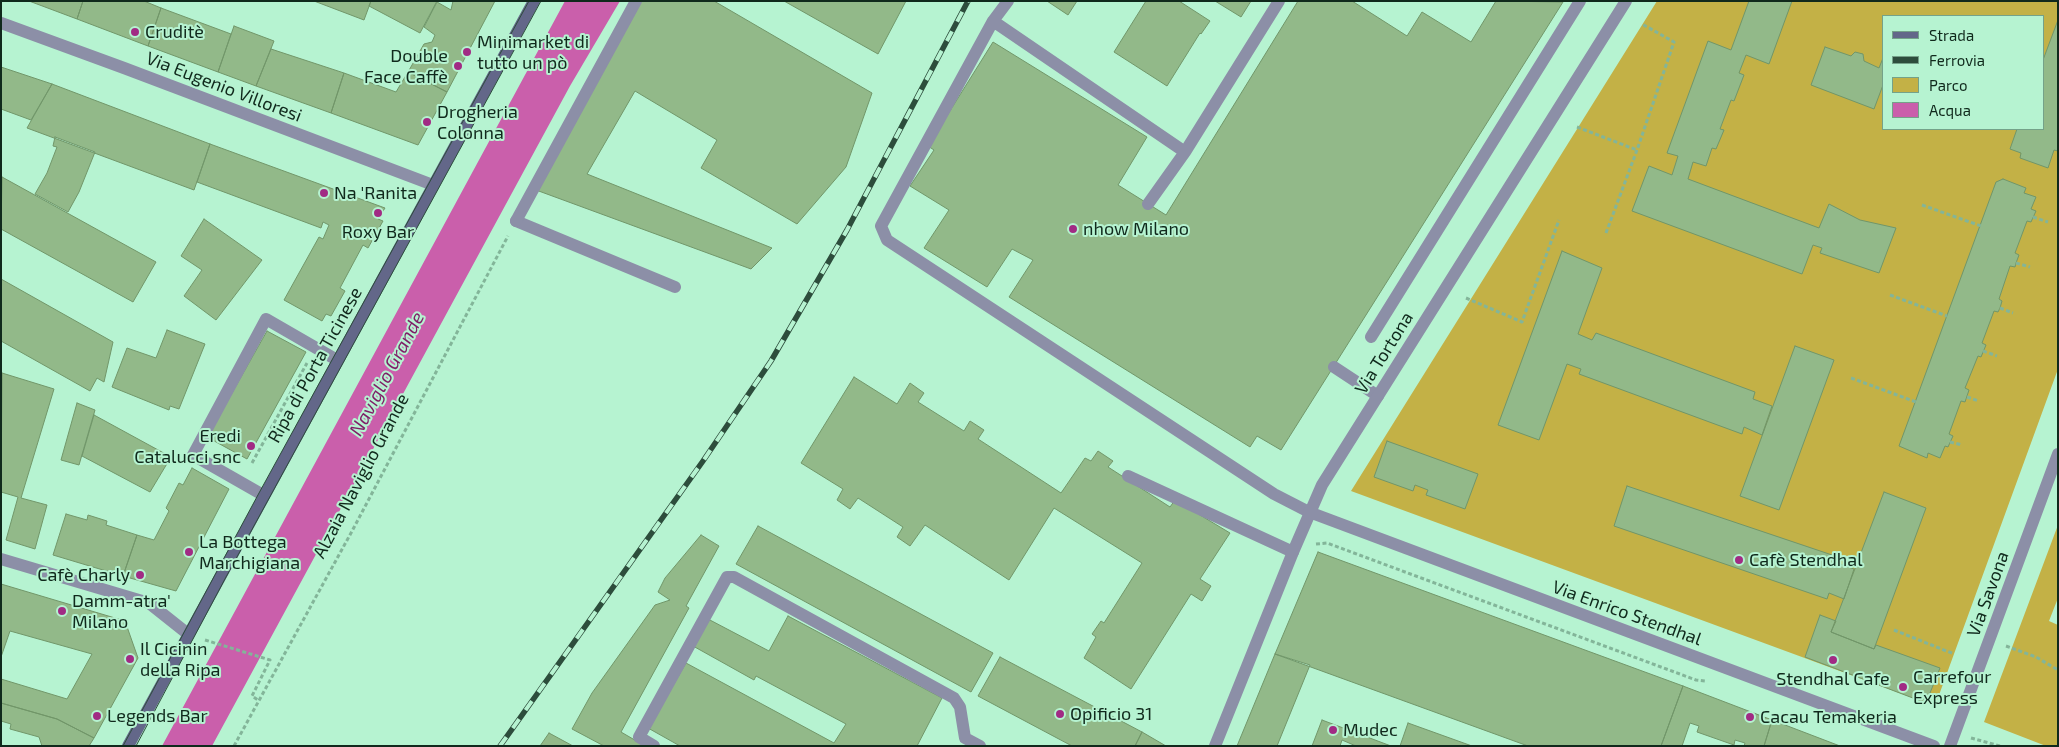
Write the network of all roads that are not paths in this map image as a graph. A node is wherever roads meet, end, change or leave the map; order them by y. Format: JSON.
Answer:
{"nodes":[{"id":1,"x":534,"y":1,"type":"edge"},
{"id":2,"x":636,"y":1,"type":"edge"},
{"id":3,"x":1008,"y":1,"type":"edge"},
{"id":4,"x":1279,"y":1,"type":"edge"},
{"id":5,"x":1580,"y":1,"type":"edge"},
{"id":6,"x":1626,"y":1,"type":"edge"},
{"id":7,"x":993,"y":21,"type":"junction"},
{"id":8,"x":1,"y":23,"type":"edge"},
{"id":9,"x":1185,"y":152,"type":"junction"},
{"id":10,"x":433,"y":185,"type":"junction"},
{"id":11,"x":1148,"y":204,"type":"dead end"},
{"id":12,"x":675,"y":287,"type":"dead end"},
{"id":13,"x":1372,"y":336,"type":"dead end"},
{"id":14,"x":337,"y":360,"type":"junction"},
{"id":15,"x":1334,"y":367,"type":"dead end"},
{"id":16,"x":1378,"y":396,"type":"junction"},
{"id":17,"x":2058,"y":454,"type":"edge"},
{"id":18,"x":1128,"y":476,"type":"dead end"},
{"id":19,"x":263,"y":495,"type":"junction"},
{"id":20,"x":1309,"y":512,"type":"junction"},
{"id":21,"x":1293,"y":552,"type":"junction"},
{"id":22,"x":1,"y":559,"type":"edge"},
{"id":23,"x":188,"y":634,"type":"junction"},
{"id":24,"x":961,"y":742,"type":"edge"},
{"id":25,"x":128,"y":746,"type":"edge"},
{"id":26,"x":654,"y":746,"type":"edge"},
{"id":27,"x":980,"y":746,"type":"edge"},
{"id":28,"x":1215,"y":746,"type":"edge"},
{"id":29,"x":1934,"y":746,"type":"edge"},
{"id":30,"x":1950,"y":746,"type":"edge"}],
"edges":[{"from":1,"to":10,"type":"street","name":"Ripa di Porta Ticinese"},
{"from":2,"to":12,"type":"street"},
{"from":3,"to":7,"type":"street"},
{"from":4,"to":9,"type":"street"},
{"from":5,"to":13,"type":"street"},
{"from":6,"to":16,"type":"street","name":"Via Tortona"},
{"from":7,"to":9,"type":"street"},
{"from":7,"to":20,"type":"street","name":"Via Enrico Stendhal"},
{"from":8,"to":10,"type":"street","name":"Via Eugenio Villoresi"},
{"from":9,"to":11,"type":"street"},
{"from":10,"to":14,"type":"street","name":"Ripa di Porta Ticinese"},
{"from":14,"to":19,"type":"street","name":"Ripa di Porta Ticinese"},
{"from":14,"to":19,"type":"street"},
{"from":15,"to":16,"type":"street"},
{"from":16,"to":20,"type":"street","name":"Via Tortona"},
{"from":17,"to":30,"type":"street","name":"Via Savona"},
{"from":18,"to":21,"type":"street"},
{"from":19,"to":23,"type":"street","name":"Ripa di Porta Ticinese"},
{"from":20,"to":21,"type":"street","name":"Via Tortona"},
{"from":20,"to":29,"type":"street","name":"Via Enrico Stendhal"},
{"from":21,"to":28,"type":"street","name":"Via Tortona"},
{"from":22,"to":23,"type":"street"},
{"from":23,"to":25,"type":"street","name":"Ripa di Porta Ticinese"},
{"from":24,"to":26,"type":"street"},
{"from":24,"to":27,"type":"street"}]}
